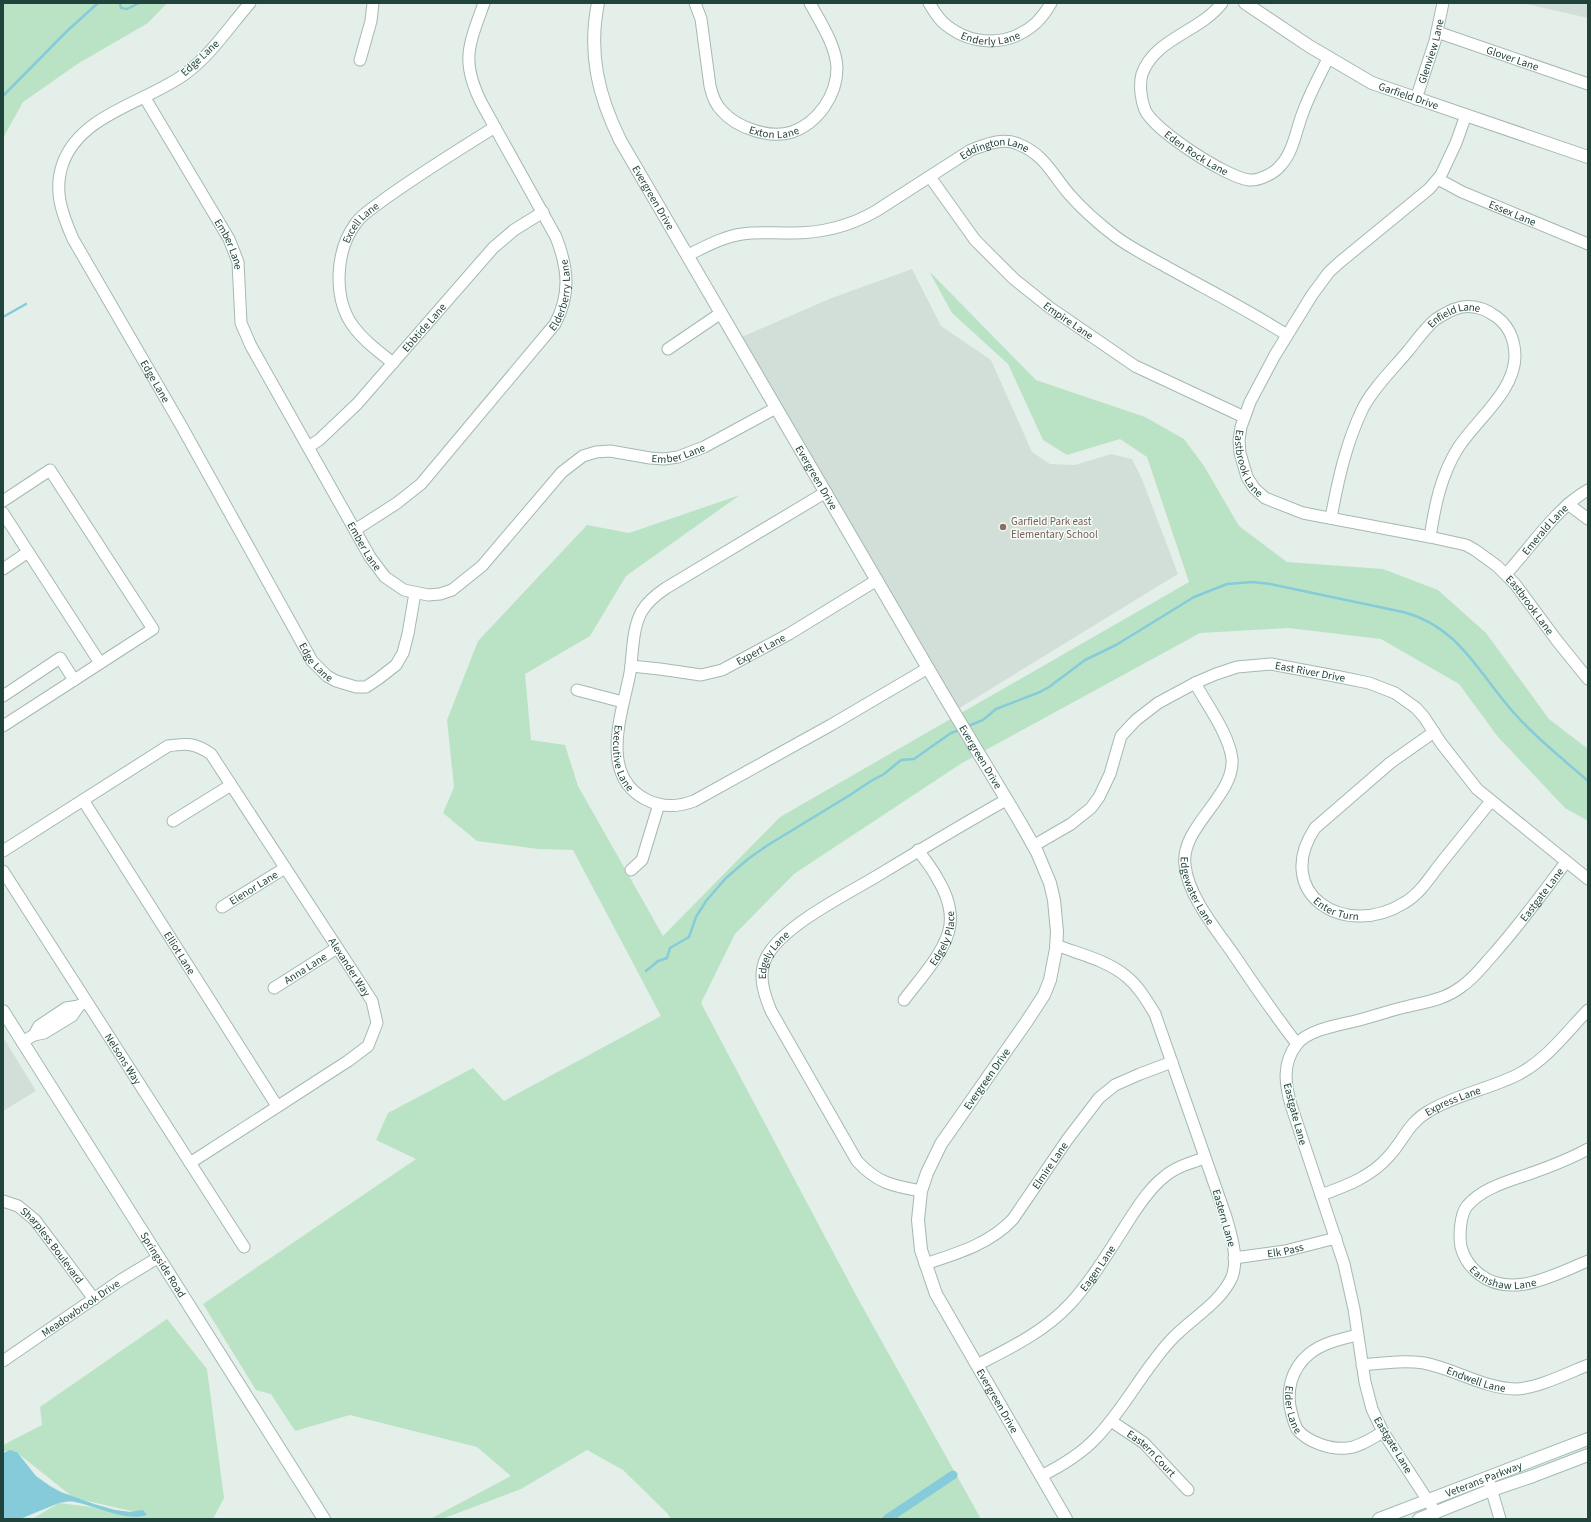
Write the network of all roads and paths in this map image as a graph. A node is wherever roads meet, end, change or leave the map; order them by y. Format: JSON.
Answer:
{"nodes":[{"id":1,"x":250,"y":3,"type":"edge"},
{"id":2,"x":373,"y":3,"type":"edge"},
{"id":3,"x":484,"y":3,"type":"edge"},
{"id":4,"x":598,"y":3,"type":"edge"},
{"id":5,"x":695,"y":3,"type":"edge"},
{"id":6,"x":810,"y":3,"type":"edge"},
{"id":7,"x":929,"y":3,"type":"edge"},
{"id":8,"x":1051,"y":3,"type":"edge"},
{"id":9,"x":1222,"y":3,"type":"edge"},
{"id":10,"x":1245,"y":3,"type":"edge"},
{"id":11,"x":1443,"y":3,"type":"edge"},
{"id":12,"x":1437,"y":32,"type":"junction"},
{"id":13,"x":1328,"y":57,"type":"junction"},
{"id":14,"x":360,"y":60,"type":"dead end"},
{"id":15,"x":1588,"y":84,"type":"edge"},
{"id":16,"x":145,"y":98,"type":"junction"},
{"id":17,"x":1416,"y":99,"type":"junction"},
{"id":18,"x":1466,"y":116,"type":"junction"},
{"id":19,"x":495,"y":126,"type":"junction"},
{"id":20,"x":1588,"y":157,"type":"edge"},
{"id":21,"x":930,"y":177,"type":"junction"},
{"id":22,"x":1438,"y":179,"type":"junction"},
{"id":23,"x":543,"y":212,"type":"junction"},
{"id":24,"x":1588,"y":244,"type":"edge"},
{"id":25,"x":688,"y":255,"type":"junction"},
{"id":26,"x":721,"y":313,"type":"junction"},
{"id":27,"x":1287,"y":335,"type":"junction"},
{"id":28,"x":668,"y":349,"type":"dead end"},
{"id":29,"x":393,"y":363,"type":"junction"},
{"id":30,"x":776,"y":408,"type":"junction"},
{"id":31,"x":1244,"y":417,"type":"junction"},
{"id":32,"x":308,"y":447,"type":"junction"},
{"id":33,"x":1588,"y":490,"type":"edge"},
{"id":34,"x":826,"y":492,"type":"junction"},
{"id":35,"x":3,"y":501,"type":"edge"},
{"id":36,"x":1568,"y":504,"type":"junction"},
{"id":37,"x":3,"y":513,"type":"edge"},
{"id":38,"x":1330,"y":518,"type":"junction"},
{"id":39,"x":1588,"y":519,"type":"edge"},
{"id":40,"x":355,"y":530,"type":"junction"},
{"id":41,"x":1430,"y":537,"type":"junction"},
{"id":42,"x":28,"y":552,"type":"junction"},
{"id":43,"x":4,"y":566,"type":"edge"},
{"id":44,"x":1506,"y":574,"type":"junction"},
{"id":45,"x":877,"y":580,"type":"junction"},
{"id":46,"x":415,"y":593,"type":"junction"},
{"id":47,"x":100,"y":663,"type":"junction"},
{"id":48,"x":631,"y":666,"type":"junction"},
{"id":49,"x":928,"y":668,"type":"junction"},
{"id":50,"x":1588,"y":679,"type":"edge"},
{"id":51,"x":74,"y":680,"type":"junction"},
{"id":52,"x":1195,"y":683,"type":"junction"},
{"id":53,"x":577,"y":690,"type":"dead end"},
{"id":54,"x":3,"y":696,"type":"edge"},
{"id":55,"x":623,"y":702,"type":"junction"},
{"id":56,"x":3,"y":726,"type":"edge"},
{"id":57,"x":1434,"y":732,"type":"junction"},
{"id":58,"x":231,"y":785,"type":"junction"},
{"id":59,"x":83,"y":800,"type":"junction"},
{"id":60,"x":1006,"y":800,"type":"junction"},
{"id":61,"x":1491,"y":801,"type":"junction"},
{"id":62,"x":659,"y":804,"type":"junction"},
{"id":63,"x":173,"y":821,"type":"dead end"},
{"id":64,"x":1033,"y":846,"type":"junction"},
{"id":65,"x":918,"y":850,"type":"junction"},
{"id":66,"x":3,"y":851,"type":"edge"},
{"id":67,"x":1566,"y":862,"type":"junction"},
{"id":68,"x":285,"y":868,"type":"junction"},
{"id":69,"x":631,"y":870,"type":"dead end"},
{"id":70,"x":3,"y":871,"type":"edge"},
{"id":71,"x":1588,"y":879,"type":"edge"},
{"id":72,"x":222,"y":906,"type":"dead end"},
{"id":73,"x":1056,"y":945,"type":"junction"},
{"id":74,"x":337,"y":948,"type":"junction"},
{"id":75,"x":274,"y":988,"type":"dead end"},
{"id":76,"x":904,"y":1000,"type":"dead end"},
{"id":77,"x":82,"y":1004,"type":"junction"},
{"id":78,"x":1588,"y":1010,"type":"edge"},
{"id":79,"x":3,"y":1011,"type":"edge"},
{"id":80,"x":22,"y":1042,"type":"junction"},
{"id":81,"x":1297,"y":1044,"type":"junction"},
{"id":82,"x":1172,"y":1062,"type":"junction"},
{"id":83,"x":277,"y":1106,"type":"junction"},
{"id":84,"x":1588,"y":1149,"type":"edge"},
{"id":85,"x":1205,"y":1158,"type":"junction"},
{"id":86,"x":190,"y":1163,"type":"junction"},
{"id":87,"x":921,"y":1191,"type":"junction"},
{"id":88,"x":1321,"y":1195,"type":"junction"},
{"id":89,"x":3,"y":1201,"type":"edge"},
{"id":90,"x":1336,"y":1238,"type":"junction"},
{"id":91,"x":244,"y":1247,"type":"dead end"},
{"id":92,"x":159,"y":1257,"type":"junction"},
{"id":93,"x":1234,"y":1258,"type":"junction"},
{"id":94,"x":1588,"y":1261,"type":"edge"},
{"id":95,"x":925,"y":1264,"type":"junction"},
{"id":96,"x":94,"y":1299,"type":"junction"},
{"id":97,"x":1357,"y":1335,"type":"junction"},
{"id":98,"x":3,"y":1361,"type":"edge"},
{"id":99,"x":977,"y":1365,"type":"junction"},
{"id":100,"x":1588,"y":1365,"type":"edge"},
{"id":101,"x":1362,"y":1366,"type":"junction"},
{"id":102,"x":1111,"y":1421,"type":"junction"},
{"id":103,"x":1383,"y":1432,"type":"junction"},
{"id":104,"x":1588,"y":1439,"type":"edge"},
{"id":105,"x":1588,"y":1455,"type":"edge"},
{"id":106,"x":1042,"y":1476,"type":"junction"},
{"id":107,"x":1487,"y":1477,"type":"junction"},
{"id":108,"x":1188,"y":1490,"type":"dead end"},
{"id":109,"x":1492,"y":1490,"type":"junction"},
{"id":110,"x":1428,"y":1500,"type":"junction"},
{"id":111,"x":1436,"y":1513,"type":"junction"},
{"id":112,"x":324,"y":1519,"type":"edge"},
{"id":113,"x":1066,"y":1519,"type":"edge"},
{"id":114,"x":1379,"y":1519,"type":"edge"},
{"id":115,"x":1419,"y":1519,"type":"edge"},
{"id":116,"x":1500,"y":1519,"type":"edge"}],
"edges":[{"from":1,"to":16,"type":"street","name":"Edge Lane"},
{"from":2,"to":14,"type":"street"},
{"from":3,"to":19,"type":"street","name":"Elderberry Lane"},
{"from":4,"to":25,"type":"street","name":"Evergreen Drive"},
{"from":5,"to":6,"type":"street","name":"Exton Lane"},
{"from":7,"to":8,"type":"street","name":"Enderly Lane"},
{"from":9,"to":13,"type":"street","name":"Eden Rock Lane"},
{"from":10,"to":13,"type":"street","name":"Garfield Drive"},
{"from":11,"to":12,"type":"street","name":"Glenview Lane"},
{"from":12,"to":15,"type":"street","name":"Glover Lane"},
{"from":12,"to":17,"type":"street","name":"Glenview Lane"},
{"from":13,"to":17,"type":"street","name":"Garfield Drive"},
{"from":16,"to":32,"type":"street","name":"Ember Lane"},
{"from":16,"to":46,"type":"street","name":"Edge Lane"},
{"from":17,"to":18,"type":"street","name":"Garfield Drive"},
{"from":18,"to":20,"type":"street","name":"Garfield Drive"},
{"from":18,"to":22,"type":"street","name":"Eastbrook Lane"},
{"from":19,"to":23,"type":"street","name":"Elderberry Lane"},
{"from":19,"to":29,"type":"street","name":"Excell Lane"},
{"from":21,"to":25,"type":"street","name":"Eddington Lane"},
{"from":21,"to":27,"type":"street","name":"Eddington Lane"},
{"from":21,"to":31,"type":"street","name":"Empire Lane"},
{"from":22,"to":24,"type":"street","name":"Essex Lane"},
{"from":22,"to":27,"type":"street","name":"Eastbrook Lane"},
{"from":23,"to":29,"type":"street","name":"Ebbtide Lane"},
{"from":23,"to":40,"type":"street","name":"Elderberry Lane"},
{"from":25,"to":26,"type":"street","name":"Evergreen Drive"},
{"from":26,"to":28,"type":"street"},
{"from":26,"to":30,"type":"street","name":"Evergreen Drive"},
{"from":27,"to":31,"type":"street","name":"Eastbrook Lane"},
{"from":29,"to":32,"type":"street","name":"Ebbtide Lane"},
{"from":30,"to":34,"type":"street","name":"Evergreen Drive"},
{"from":30,"to":46,"type":"street","name":"Ember Lane"},
{"from":31,"to":38,"type":"street","name":"Eastbrook Lane"},
{"from":32,"to":40,"type":"street","name":"Ember Lane"},
{"from":33,"to":36,"type":"street","name":"Emerald Lane"},
{"from":34,"to":45,"type":"street","name":"Evergreen Drive"},
{"from":34,"to":48,"type":"street","name":"Executive Lane"},
{"from":35,"to":47,"type":"street"},
{"from":36,"to":39,"type":"street"},
{"from":36,"to":44,"type":"street","name":"Emerald Lane"},
{"from":37,"to":42,"type":"street"},
{"from":38,"to":41,"type":"street","name":"Eastbrook Lane"},
{"from":38,"to":41,"type":"street","name":"Enfield Lane"},
{"from":40,"to":46,"type":"street","name":"Ember Lane"},
{"from":41,"to":44,"type":"street","name":"Eastbrook Lane"},
{"from":42,"to":43,"type":"street"},
{"from":42,"to":47,"type":"street"},
{"from":44,"to":50,"type":"street","name":"Eastbrook Lane"},
{"from":45,"to":48,"type":"street","name":"Expert Lane"},
{"from":45,"to":49,"type":"street","name":"Evergreen Drive"},
{"from":47,"to":51,"type":"street"},
{"from":48,"to":55,"type":"street","name":"Executive Lane"},
{"from":49,"to":60,"type":"street","name":"Evergreen Drive"},
{"from":49,"to":62,"type":"street","name":"Executive Lane"},
{"from":51,"to":54,"type":"street"},
{"from":51,"to":56,"type":"street"},
{"from":52,"to":57,"type":"street","name":"East River Drive"},
{"from":52,"to":64,"type":"street","name":"East River Drive"},
{"from":52,"to":81,"type":"street","name":"Edgewater Lane"},
{"from":53,"to":55,"type":"street"},
{"from":55,"to":62,"type":"street","name":"Executive Lane"},
{"from":57,"to":61,"type":"street","name":"East River Drive"},
{"from":57,"to":61,"type":"street","name":"Enter Turn"},
{"from":58,"to":59,"type":"street","name":"Alexander Way"},
{"from":58,"to":63,"type":"street"},
{"from":58,"to":68,"type":"street","name":"Alexander Way"},
{"from":59,"to":66,"type":"street"},
{"from":59,"to":83,"type":"street","name":"Elliot Lane"},
{"from":60,"to":64,"type":"street","name":"Evergreen Drive"},
{"from":60,"to":65,"type":"street","name":"Edgely Lane"},
{"from":61,"to":67,"type":"street","name":"East River Drive"},
{"from":62,"to":69,"type":"street"},
{"from":64,"to":73,"type":"street","name":"Evergreen Drive"},
{"from":65,"to":76,"type":"street","name":"Edgely Place"},
{"from":65,"to":87,"type":"street","name":"Edgely Lane"},
{"from":67,"to":71,"type":"street","name":"East River Drive"},
{"from":67,"to":81,"type":"street","name":"Eastgate Lane"},
{"from":68,"to":72,"type":"street","name":"Elenor Lane"},
{"from":68,"to":74,"type":"street","name":"Alexander Way"},
{"from":70,"to":77,"type":"street","name":"Nelsons Way"},
{"from":73,"to":82,"type":"street","name":"Eastern Lane"},
{"from":73,"to":87,"type":"street","name":"Evergreen Drive"},
{"from":74,"to":75,"type":"street","name":"Anna Lane"},
{"from":74,"to":83,"type":"street","name":"Alexander Way"},
{"from":77,"to":80,"type":"street"},
{"from":77,"to":86,"type":"street","name":"Nelsons Way"},
{"from":78,"to":88,"type":"street","name":"Express Lane"},
{"from":79,"to":80,"type":"street","name":"Springside Road"},
{"from":80,"to":92,"type":"street","name":"Springside Road"},
{"from":81,"to":88,"type":"street","name":"Eastgate Lane"},
{"from":82,"to":85,"type":"street","name":"Eastern Lane"},
{"from":82,"to":95,"type":"street","name":"Elmire Lane"},
{"from":83,"to":86,"type":"street","name":"Alexander Way"},
{"from":84,"to":94,"type":"street","name":"Earnshaw Lane"},
{"from":85,"to":93,"type":"street","name":"Eastern Lane"},
{"from":85,"to":99,"type":"street","name":"Eagen Lane"},
{"from":86,"to":91,"type":"street","name":"Nelsons Way"},
{"from":87,"to":95,"type":"street","name":"Evergreen Drive"},
{"from":88,"to":90,"type":"street","name":"Eastgate Lane"},
{"from":89,"to":96,"type":"street","name":"Sharpless Boulevard"},
{"from":90,"to":93,"type":"street","name":"Elk Pass"},
{"from":90,"to":97,"type":"street","name":"Eastgate Lane"},
{"from":92,"to":96,"type":"street","name":"Meadowbrook Drive"},
{"from":92,"to":112,"type":"street","name":"Springside Road"},
{"from":93,"to":102,"type":"street","name":"Eastern Lane"},
{"from":95,"to":99,"type":"street","name":"Evergreen Drive"},
{"from":96,"to":98,"type":"street","name":"Meadowbrook Drive"},
{"from":97,"to":101,"type":"street","name":"Eastgate Lane"},
{"from":97,"to":103,"type":"street","name":"Elder Lane"},
{"from":99,"to":106,"type":"street","name":"Evergreen Drive"},
{"from":100,"to":101,"type":"street","name":"Endwell Lane"},
{"from":101,"to":103,"type":"street","name":"Eastgate Lane"},
{"from":102,"to":106,"type":"street","name":"Eastern Lane"},
{"from":102,"to":108,"type":"street","name":"Eastern Court"},
{"from":103,"to":110,"type":"street","name":"Eastgate Lane"},
{"from":104,"to":107,"type":"street","name":"Veterans Parkway"},
{"from":105,"to":109,"type":"street","name":"Veterans Parkway"},
{"from":106,"to":113,"type":"street","name":"Evergreen Drive"},
{"from":107,"to":109,"type":"street"},
{"from":107,"to":110,"type":"street","name":"Veterans Parkway"},
{"from":109,"to":111,"type":"street","name":"Veterans Parkway"},
{"from":109,"to":116,"type":"street"},
{"from":110,"to":111,"type":"street","name":"Eastgate Lane"},
{"from":110,"to":114,"type":"street","name":"Veterans Parkway"},
{"from":111,"to":115,"type":"street","name":"Veterans Parkway"}]}
